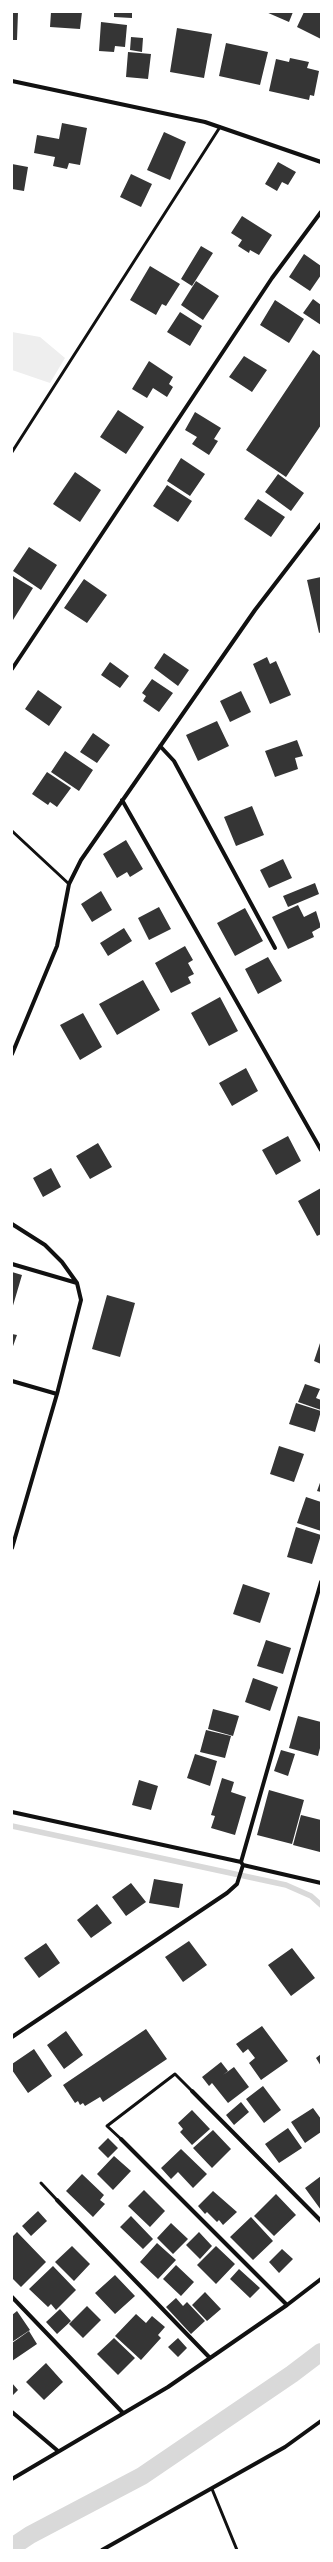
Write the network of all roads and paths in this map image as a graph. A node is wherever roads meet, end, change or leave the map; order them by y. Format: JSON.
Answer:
{"nodes":[{"id":1,"x":12,"y":81,"type":"edge"},
{"id":2,"x":220,"y":127,"type":"junction"},
{"id":3,"x":321,"y":162,"type":"edge"},
{"id":4,"x":321,"y":212,"type":"edge"},
{"id":5,"x":12,"y":452,"type":"edge"},
{"id":6,"x":321,"y":524,"type":"edge"},
{"id":7,"x":12,"y":670,"type":"edge"},
{"id":8,"x":160,"y":746,"type":"junction"},
{"id":9,"x":122,"y":800,"type":"junction"},
{"id":10,"x":12,"y":831,"type":"edge"},
{"id":11,"x":69,"y":884,"type":"junction"},
{"id":12,"x":275,"y":948,"type":"dead end"},
{"id":13,"x":12,"y":1054,"type":"edge"},
{"id":14,"x":321,"y":1150,"type":"edge"},
{"id":15,"x":12,"y":1224,"type":"edge"},
{"id":16,"x":12,"y":1264,"type":"edge"},
{"id":17,"x":77,"y":1283,"type":"junction"},
{"id":18,"x":12,"y":1381,"type":"edge"},
{"id":19,"x":57,"y":1394,"type":"junction"},
{"id":20,"x":12,"y":1548,"type":"edge"},
{"id":21,"x":321,"y":1582,"type":"edge"},
{"id":22,"x":12,"y":1812,"type":"edge"},
{"id":23,"x":242,"y":1864,"type":"junction"},
{"id":24,"x":321,"y":1883,"type":"edge"},
{"id":25,"x":12,"y":2037,"type":"edge"},
{"id":26,"x":192,"y":2091,"type":"joint"},
{"id":27,"x":121,"y":2139,"type":"joint"},
{"id":28,"x":41,"y":2183,"type":"dead end"},
{"id":29,"x":57,"y":2200,"type":"joint"},
{"id":30,"x":321,"y":2221,"type":"edge"},
{"id":31,"x":321,"y":2279,"type":"edge"},
{"id":32,"x":12,"y":2297,"type":"edge"},
{"id":33,"x":287,"y":2305,"type":"junction"},
{"id":34,"x":210,"y":2358,"type":"junction"},
{"id":35,"x":12,"y":2412,"type":"edge"},
{"id":36,"x":123,"y":2413,"type":"junction"},
{"id":37,"x":321,"y":2420,"type":"edge"},
{"id":38,"x":58,"y":2451,"type":"junction"},
{"id":39,"x":12,"y":2479,"type":"edge"},
{"id":40,"x":212,"y":2489,"type":"junction"},
{"id":41,"x":102,"y":2550,"type":"edge"},
{"id":42,"x":237,"y":2550,"type":"edge"}],
"edges":[{"from":1,"to":2,"type":"street"},
{"from":2,"to":3,"type":"street"},
{"from":2,"to":5,"type":"lane"},
{"from":4,"to":7,"type":"street"},
{"from":6,"to":8,"type":"street"},
{"from":8,"to":9,"type":"street"},
{"from":8,"to":12,"type":"street"},
{"from":9,"to":11,"type":"street"},
{"from":9,"to":14,"type":"street"},
{"from":10,"to":11,"type":"lane"},
{"from":11,"to":13,"type":"street"},
{"from":15,"to":17,"type":"street"},
{"from":16,"to":17,"type":"street"},
{"from":17,"to":19,"type":"street"},
{"from":18,"to":19,"type":"street"},
{"from":19,"to":20,"type":"street"},
{"from":21,"to":23,"type":"street"},
{"from":22,"to":23,"type":"street"},
{"from":23,"to":24,"type":"street"},
{"from":23,"to":25,"type":"street"},
{"from":26,"to":27,"type":"lane"},
{"from":26,"to":30,"type":"street"},
{"from":27,"to":33,"type":"street"},
{"from":28,"to":29,"type":"lane"},
{"from":29,"to":34,"type":"street"},
{"from":31,"to":33,"type":"street"},
{"from":32,"to":36,"type":"street"},
{"from":33,"to":34,"type":"street"},
{"from":34,"to":36,"type":"street"},
{"from":35,"to":38,"type":"street"},
{"from":36,"to":38,"type":"street"},
{"from":37,"to":40,"type":"street"},
{"from":38,"to":39,"type":"street"},
{"from":40,"to":41,"type":"street"},
{"from":40,"to":42,"type":"lane"}]}
